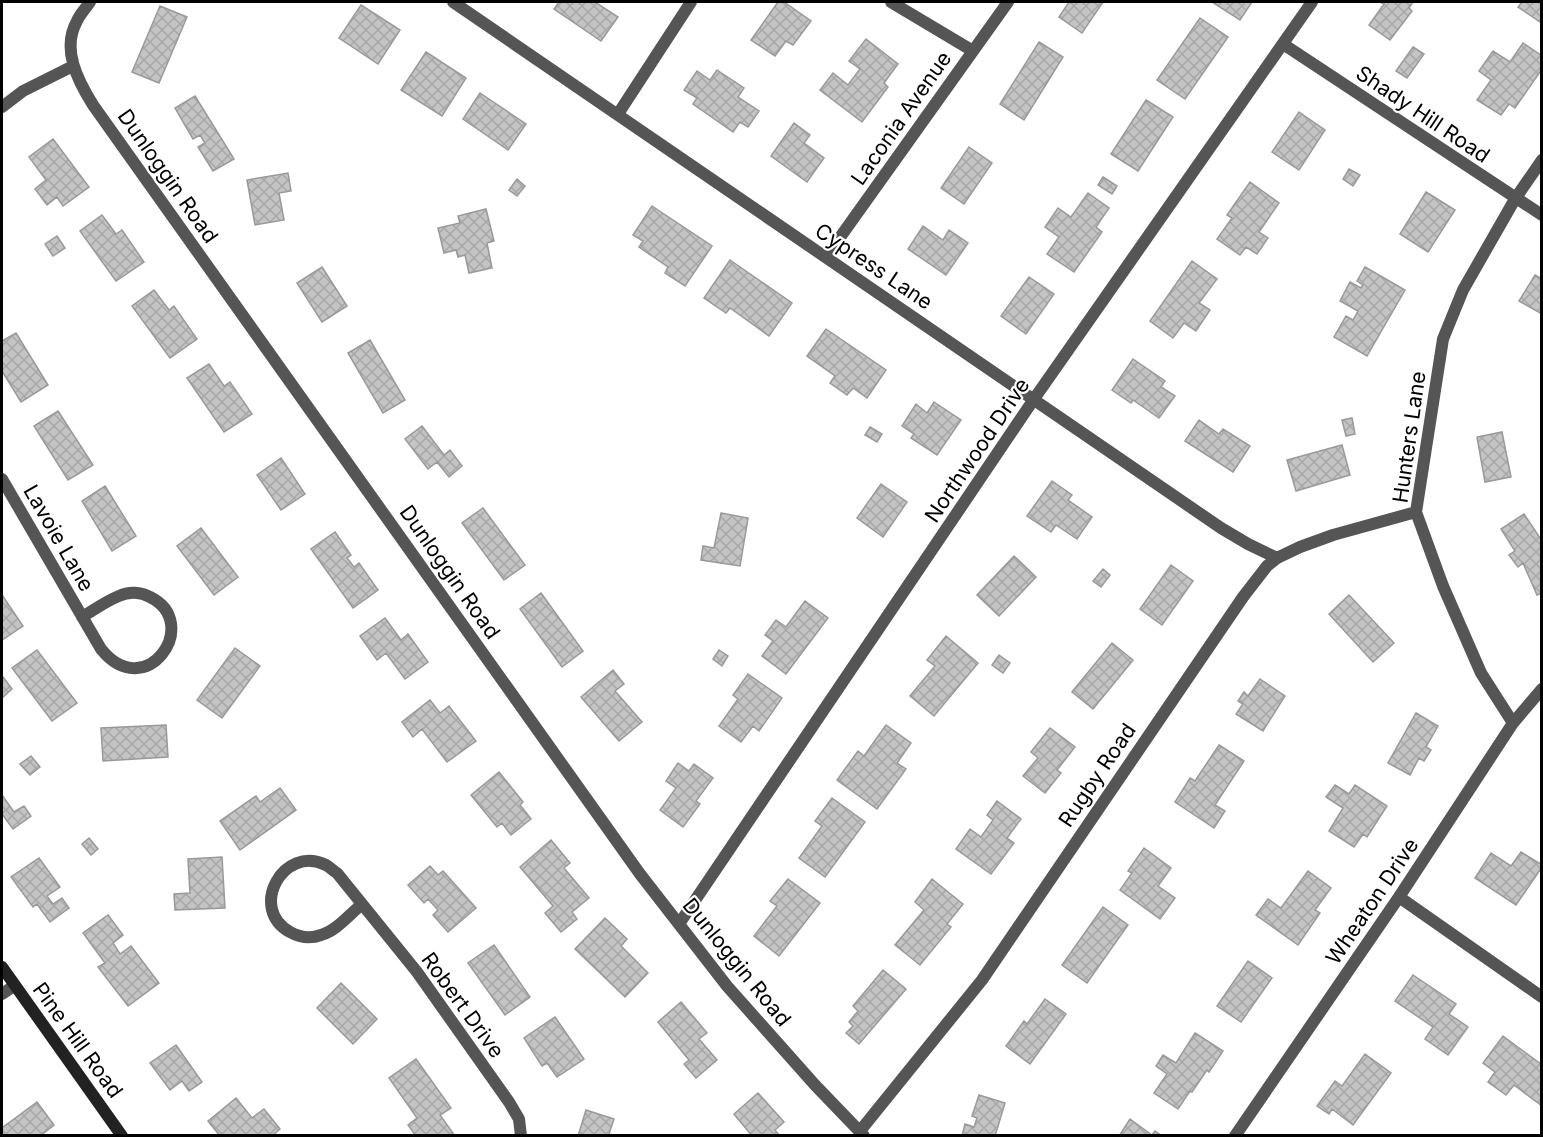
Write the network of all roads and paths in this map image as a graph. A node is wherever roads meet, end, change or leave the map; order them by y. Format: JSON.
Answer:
{"nodes":[{"id":1,"x":90,"y":2,"type":"edge"},
{"id":2,"x":453,"y":2,"type":"edge"},
{"id":3,"x":691,"y":2,"type":"edge"},
{"id":4,"x":891,"y":2,"type":"edge"},
{"id":5,"x":1008,"y":2,"type":"edge"},
{"id":6,"x":1312,"y":2,"type":"edge"},
{"id":7,"x":1283,"y":44,"type":"junction"},
{"id":8,"x":973,"y":51,"type":"junction"},
{"id":9,"x":73,"y":66,"type":"junction"},
{"id":10,"x":2,"y":107,"type":"edge"},
{"id":11,"x":618,"y":114,"type":"junction"},
{"id":12,"x":1542,"y":160,"type":"edge"},
{"id":13,"x":1515,"y":199,"type":"junction"},
{"id":14,"x":1542,"y":215,"type":"edge"},
{"id":15,"x":826,"y":257,"type":"junction"},
{"id":16,"x":1034,"y":399,"type":"junction"},
{"id":17,"x":2,"y":479,"type":"edge"},
{"id":18,"x":1416,"y":512,"type":"junction"},
{"id":19,"x":1277,"y":558,"type":"junction"},
{"id":20,"x":82,"y":617,"type":"junction"},
{"id":21,"x":1542,"y":689,"type":"edge"},
{"id":22,"x":1513,"y":723,"type":"junction"},
{"id":23,"x":1399,"y":897,"type":"junction"},
{"id":24,"x":361,"y":905,"type":"junction"},
{"id":25,"x":679,"y":924,"type":"junction"},
{"id":26,"x":2,"y":968,"type":"edge"},
{"id":27,"x":14,"y":986,"type":"junction"},
{"id":28,"x":2,"y":994,"type":"edge"},
{"id":29,"x":1542,"y":997,"type":"edge"},
{"id":30,"x":862,"y":1133,"type":"edge"},
{"id":31,"x":122,"y":1136,"type":"edge"},
{"id":32,"x":521,"y":1136,"type":"edge"},
{"id":33,"x":1234,"y":1136,"type":"edge"}],
"edges":[{"from":1,"to":9,"type":"street","name":"Dunloggin Road"},
{"from":2,"to":11,"type":"street","name":"Cypress Lane"},
{"from":3,"to":11,"type":"street"},
{"from":4,"to":8,"type":"street"},
{"from":5,"to":8,"type":"street","name":"Laconia Avenue"},
{"from":6,"to":7,"type":"street","name":"Northwood Drive"},
{"from":7,"to":13,"type":"street","name":"Shady Hill Road"},
{"from":7,"to":16,"type":"street","name":"Northwood Drive"},
{"from":8,"to":15,"type":"street","name":"Laconia Avenue"},
{"from":9,"to":10,"type":"street"},
{"from":9,"to":25,"type":"street","name":"Dunloggin Road"},
{"from":11,"to":15,"type":"street","name":"Cypress Lane"},
{"from":12,"to":13,"type":"street","name":"Hunters Lane"},
{"from":13,"to":14,"type":"street","name":"Shady Hill Road"},
{"from":13,"to":18,"type":"street","name":"Hunters Lane"},
{"from":15,"to":16,"type":"street","name":"Cypress Lane"},
{"from":16,"to":19,"type":"street","name":"Cypress Lane"},
{"from":16,"to":25,"type":"street","name":"Northwood Drive"},
{"from":17,"to":20,"type":"street","name":"Lavoie Lane"},
{"from":18,"to":19,"type":"street","name":"Rugby Road"},
{"from":18,"to":22,"type":"street","name":"Hunters Lane"},
{"from":19,"to":30,"type":"street","name":"Rugby Road"},
{"from":20,"to":20,"type":"street","name":"Lavoie Lane"},
{"from":21,"to":22,"type":"street","name":"Wheaton Drive"},
{"from":22,"to":23,"type":"street","name":"Wheaton Drive"},
{"from":23,"to":29,"type":"street"},
{"from":23,"to":33,"type":"street","name":"Wheaton Drive"},
{"from":24,"to":24,"type":"street","name":"Robert Drive"},
{"from":24,"to":32,"type":"street","name":"Robert Drive"},
{"from":25,"to":30,"type":"street","name":"Dunloggin Road"},
{"from":26,"to":27,"type":"street","name":"Pine Hill Road"},
{"from":27,"to":28,"type":"street"},
{"from":27,"to":31,"type":"street","name":"Pine Hill Road"}]}
